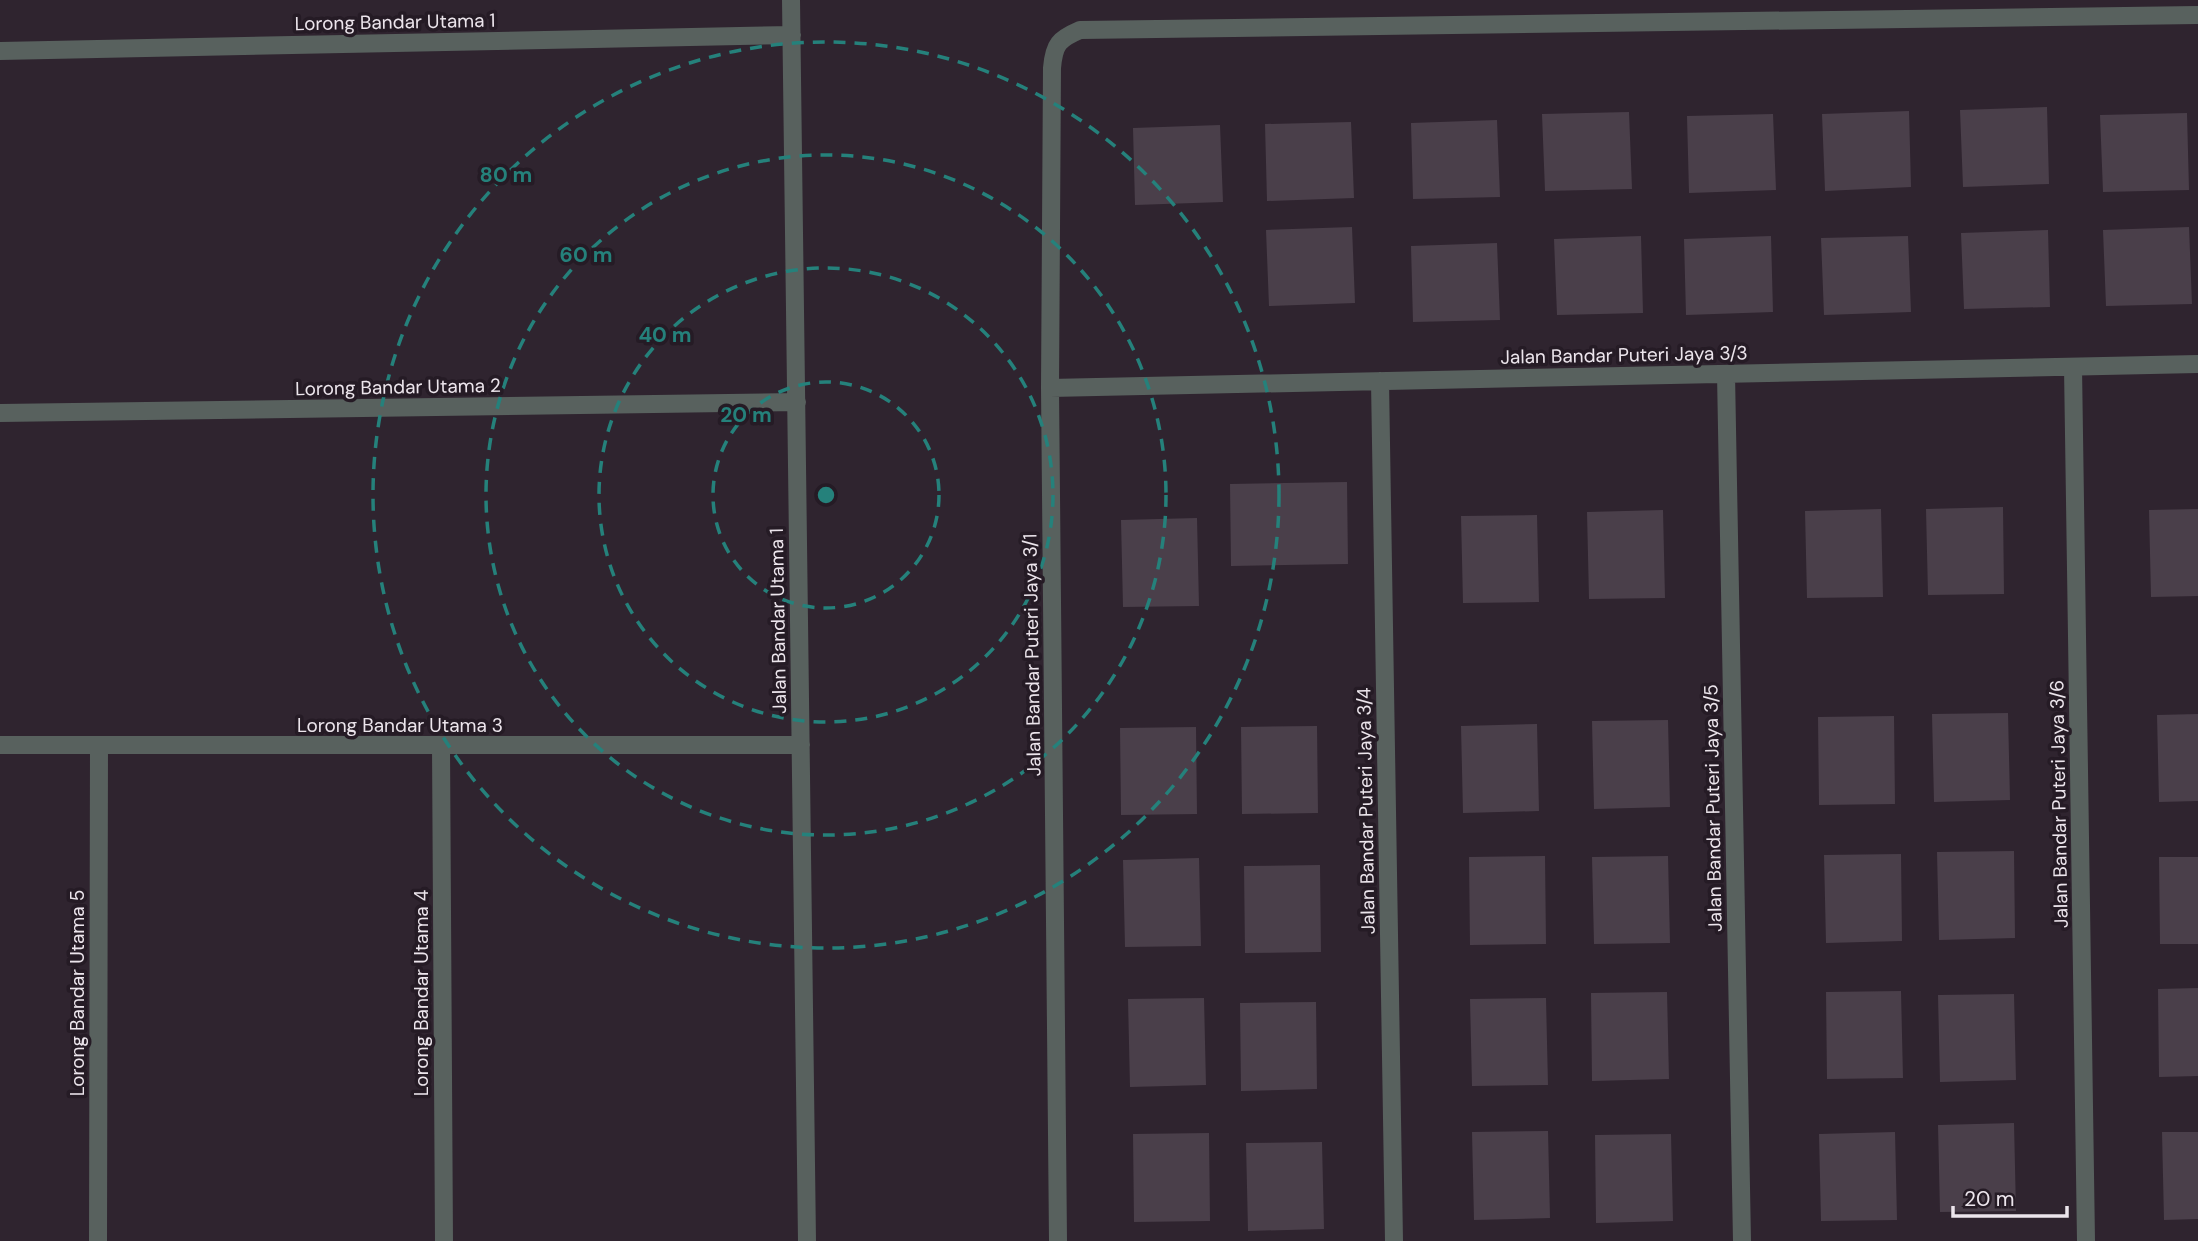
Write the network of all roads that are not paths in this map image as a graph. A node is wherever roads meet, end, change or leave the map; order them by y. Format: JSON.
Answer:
{"nodes":[{"id":1,"x":792,"y":0,"type":"edge"},
{"id":2,"x":2198,"y":15,"type":"edge"},
{"id":3,"x":792,"y":35,"type":"junction"},
{"id":4,"x":0,"y":51,"type":"edge"},
{"id":5,"x":2198,"y":364,"type":"edge"},
{"id":6,"x":2073,"y":367,"type":"junction"},
{"id":7,"x":1726,"y":374,"type":"junction"},
{"id":8,"x":1380,"y":381,"type":"junction"},
{"id":9,"x":1050,"y":388,"type":"junction"},
{"id":10,"x":797,"y":402,"type":"junction"},
{"id":11,"x":0,"y":413,"type":"edge"},
{"id":12,"x":0,"y":745,"type":"edge"},
{"id":13,"x":801,"y":745,"type":"junction"},
{"id":14,"x":99,"y":746,"type":"junction"},
{"id":15,"x":441,"y":746,"type":"junction"},
{"id":16,"x":98,"y":1241,"type":"edge"},
{"id":17,"x":444,"y":1241,"type":"edge"},
{"id":18,"x":807,"y":1241,"type":"edge"},
{"id":19,"x":1058,"y":1241,"type":"edge"},
{"id":20,"x":1394,"y":1241,"type":"edge"},
{"id":21,"x":1742,"y":1241,"type":"edge"},
{"id":22,"x":2086,"y":1241,"type":"edge"}],
"edges":[{"from":1,"to":3,"type":"street","name":"Jalan Bandar Utama 1"},
{"from":2,"to":9,"type":"street","name":"Jalan Bandar Puteri Jaya 3/1"},
{"from":3,"to":4,"type":"street","name":"Lorong Bandar Utama 1"},
{"from":3,"to":10,"type":"street","name":"Jalan Bandar Utama 1"},
{"from":5,"to":6,"type":"street","name":"Jalan Bandar Puteri Jaya 3/3"},
{"from":6,"to":7,"type":"street","name":"Jalan Bandar Puteri Jaya 3/3"},
{"from":6,"to":22,"type":"street","name":"Jalan Bandar Puteri Jaya 3/6"},
{"from":7,"to":8,"type":"street","name":"Jalan Bandar Puteri Jaya 3/3"},
{"from":7,"to":21,"type":"street","name":"Jalan Bandar Puteri Jaya 3/5"},
{"from":8,"to":9,"type":"street","name":"Jalan Bandar Puteri Jaya 3/3"},
{"from":8,"to":20,"type":"street","name":"Jalan Bandar Puteri Jaya 3/4"},
{"from":9,"to":19,"type":"street","name":"Jalan Bandar Puteri Jaya 3/1"},
{"from":10,"to":11,"type":"street","name":"Lorong Bandar Utama 2"},
{"from":10,"to":13,"type":"street","name":"Jalan Bandar Utama 1"},
{"from":12,"to":14,"type":"street","name":"Lorong Bandar Utama 3"},
{"from":13,"to":15,"type":"street","name":"Lorong Bandar Utama 3"},
{"from":13,"to":18,"type":"street","name":"Jalan Bandar Utama 1"},
{"from":14,"to":15,"type":"street","name":"Lorong Bandar Utama 3"},
{"from":14,"to":16,"type":"street","name":"Lorong Bandar Utama 5"},
{"from":15,"to":17,"type":"street","name":"Lorong Bandar Utama 4"}]}
